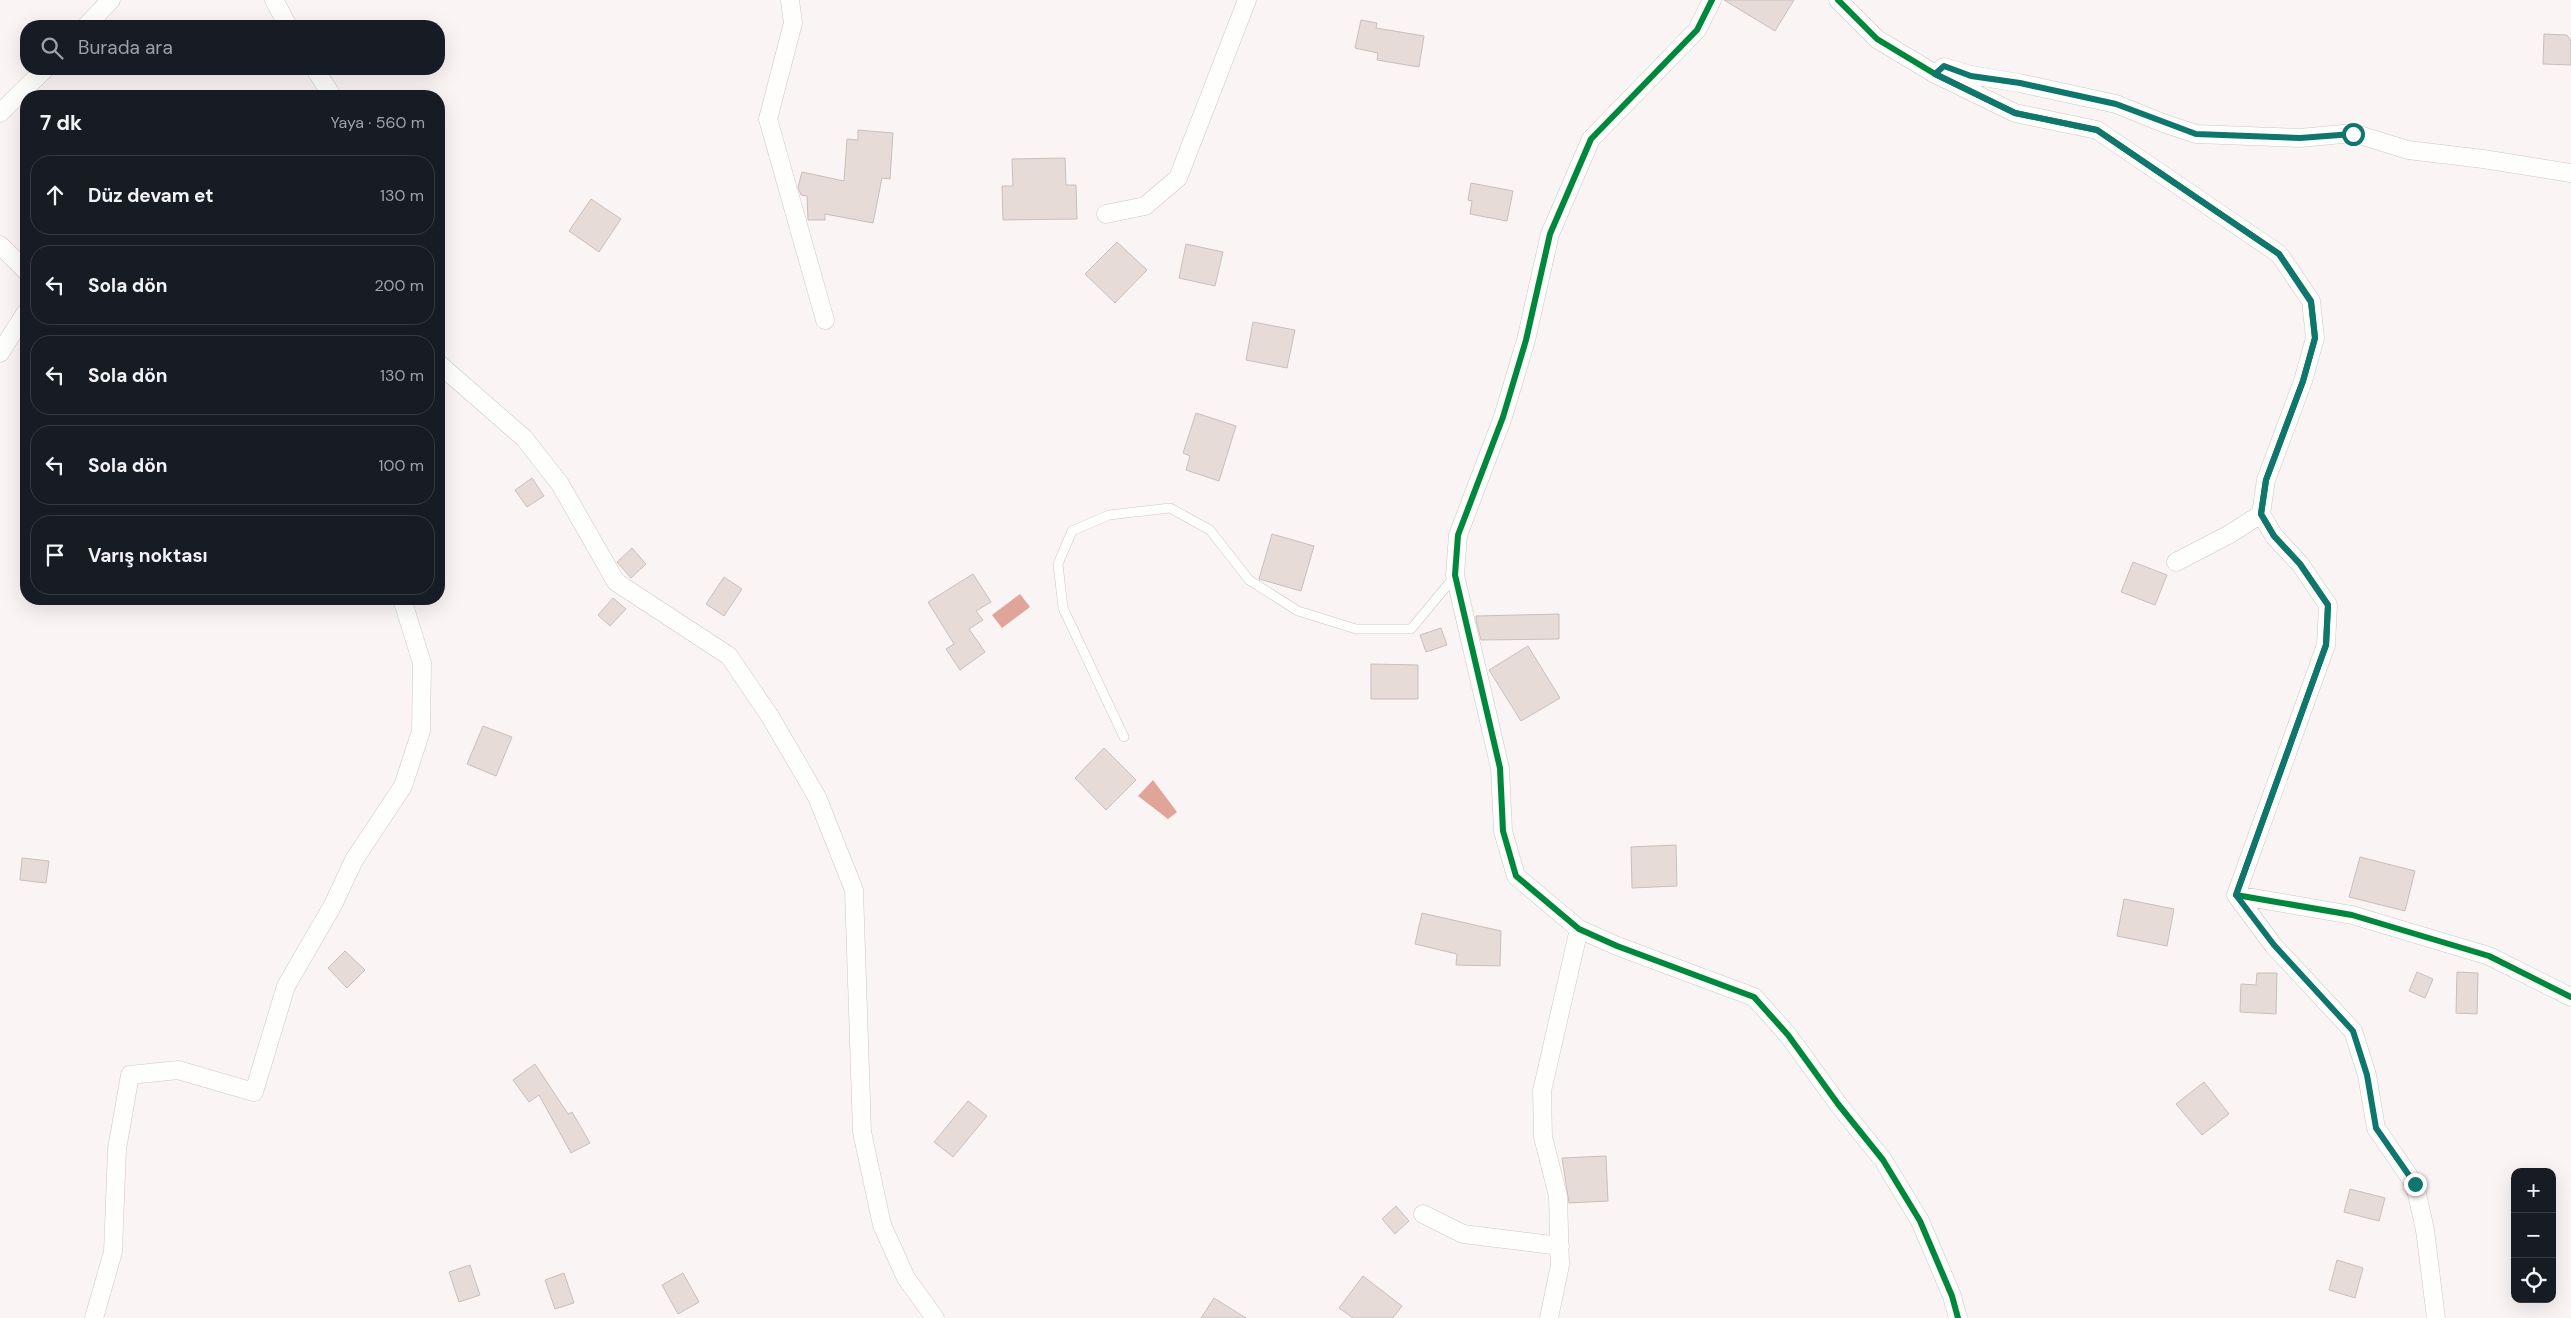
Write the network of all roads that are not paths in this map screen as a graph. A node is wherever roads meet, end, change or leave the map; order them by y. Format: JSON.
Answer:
{"nodes":[{"id":1,"x":111,"y":0,"type":"edge"},
{"id":2,"x":274,"y":0,"type":"edge"},
{"id":3,"x":790,"y":0,"type":"edge"},
{"id":4,"x":1247,"y":0,"type":"edge"},
{"id":5,"x":1712,"y":0,"type":"edge"},
{"id":6,"x":1838,"y":0,"type":"edge"},
{"id":7,"x":92,"y":20,"type":"edge"},
{"id":8,"x":285,"y":20,"type":"edge"},
{"id":9,"x":1935,"y":74,"type":"junction"},
{"id":10,"x":39,"y":75,"type":"edge"},
{"id":11,"x":319,"y":75,"type":"edge"},
{"id":12,"x":24,"y":90,"type":"edge"},
{"id":13,"x":328,"y":90,"type":"edge"},
{"id":14,"x":20,"y":93,"type":"edge"},
{"id":15,"x":0,"y":113,"type":"edge"},
{"id":16,"x":2571,"y":173,"type":"edge"},
{"id":17,"x":1106,"y":214,"type":"dead end"},
{"id":18,"x":0,"y":245,"type":"edge"},
{"id":19,"x":20,"y":265,"type":"edge"},
{"id":20,"x":825,"y":320,"type":"dead end"},
{"id":21,"x":20,"y":321,"type":"edge"},
{"id":22,"x":0,"y":353,"type":"edge"},
{"id":23,"x":445,"y":369,"type":"edge"},
{"id":24,"x":2261,"y":514,"type":"junction"},
{"id":25,"x":2176,"y":562,"type":"dead end"},
{"id":26,"x":1455,"y":575,"type":"junction"},
{"id":27,"x":404,"y":605,"type":"edge"},
{"id":28,"x":1124,"y":737,"type":"dead end"},
{"id":29,"x":2236,"y":895,"type":"junction"},
{"id":30,"x":1578,"y":929,"type":"junction"},
{"id":31,"x":2571,"y":997,"type":"edge"},
{"id":32,"x":1423,"y":1214,"type":"dead end"},
{"id":33,"x":1560,"y":1246,"type":"junction"},
{"id":34,"x":94,"y":1318,"type":"edge"},
{"id":35,"x":935,"y":1318,"type":"edge"},
{"id":36,"x":1549,"y":1318,"type":"edge"},
{"id":37,"x":1958,"y":1318,"type":"edge"},
{"id":38,"x":2436,"y":1318,"type":"edge"}],
"edges":[{"from":1,"to":7,"type":"street"},
{"from":2,"to":8,"type":"street"},
{"from":3,"to":20,"type":"street"},
{"from":4,"to":17,"type":"street"},
{"from":5,"to":26,"type":"street"},
{"from":6,"to":9,"type":"street"},
{"from":9,"to":16,"type":"street"},
{"from":9,"to":24,"type":"street"},
{"from":10,"to":12,"type":"street"},
{"from":11,"to":13,"type":"street"},
{"from":14,"to":15,"type":"street"},
{"from":18,"to":19,"type":"street"},
{"from":21,"to":22,"type":"street"},
{"from":23,"to":35,"type":"street"},
{"from":24,"to":25,"type":"street"},
{"from":24,"to":29,"type":"street"},
{"from":26,"to":28,"type":"lane"},
{"from":26,"to":30,"type":"street"},
{"from":27,"to":34,"type":"street"},
{"from":29,"to":31,"type":"street"},
{"from":29,"to":38,"type":"street"},
{"from":30,"to":33,"type":"street"},
{"from":30,"to":37,"type":"street"},
{"from":32,"to":33,"type":"street"},
{"from":33,"to":36,"type":"street"}]}
